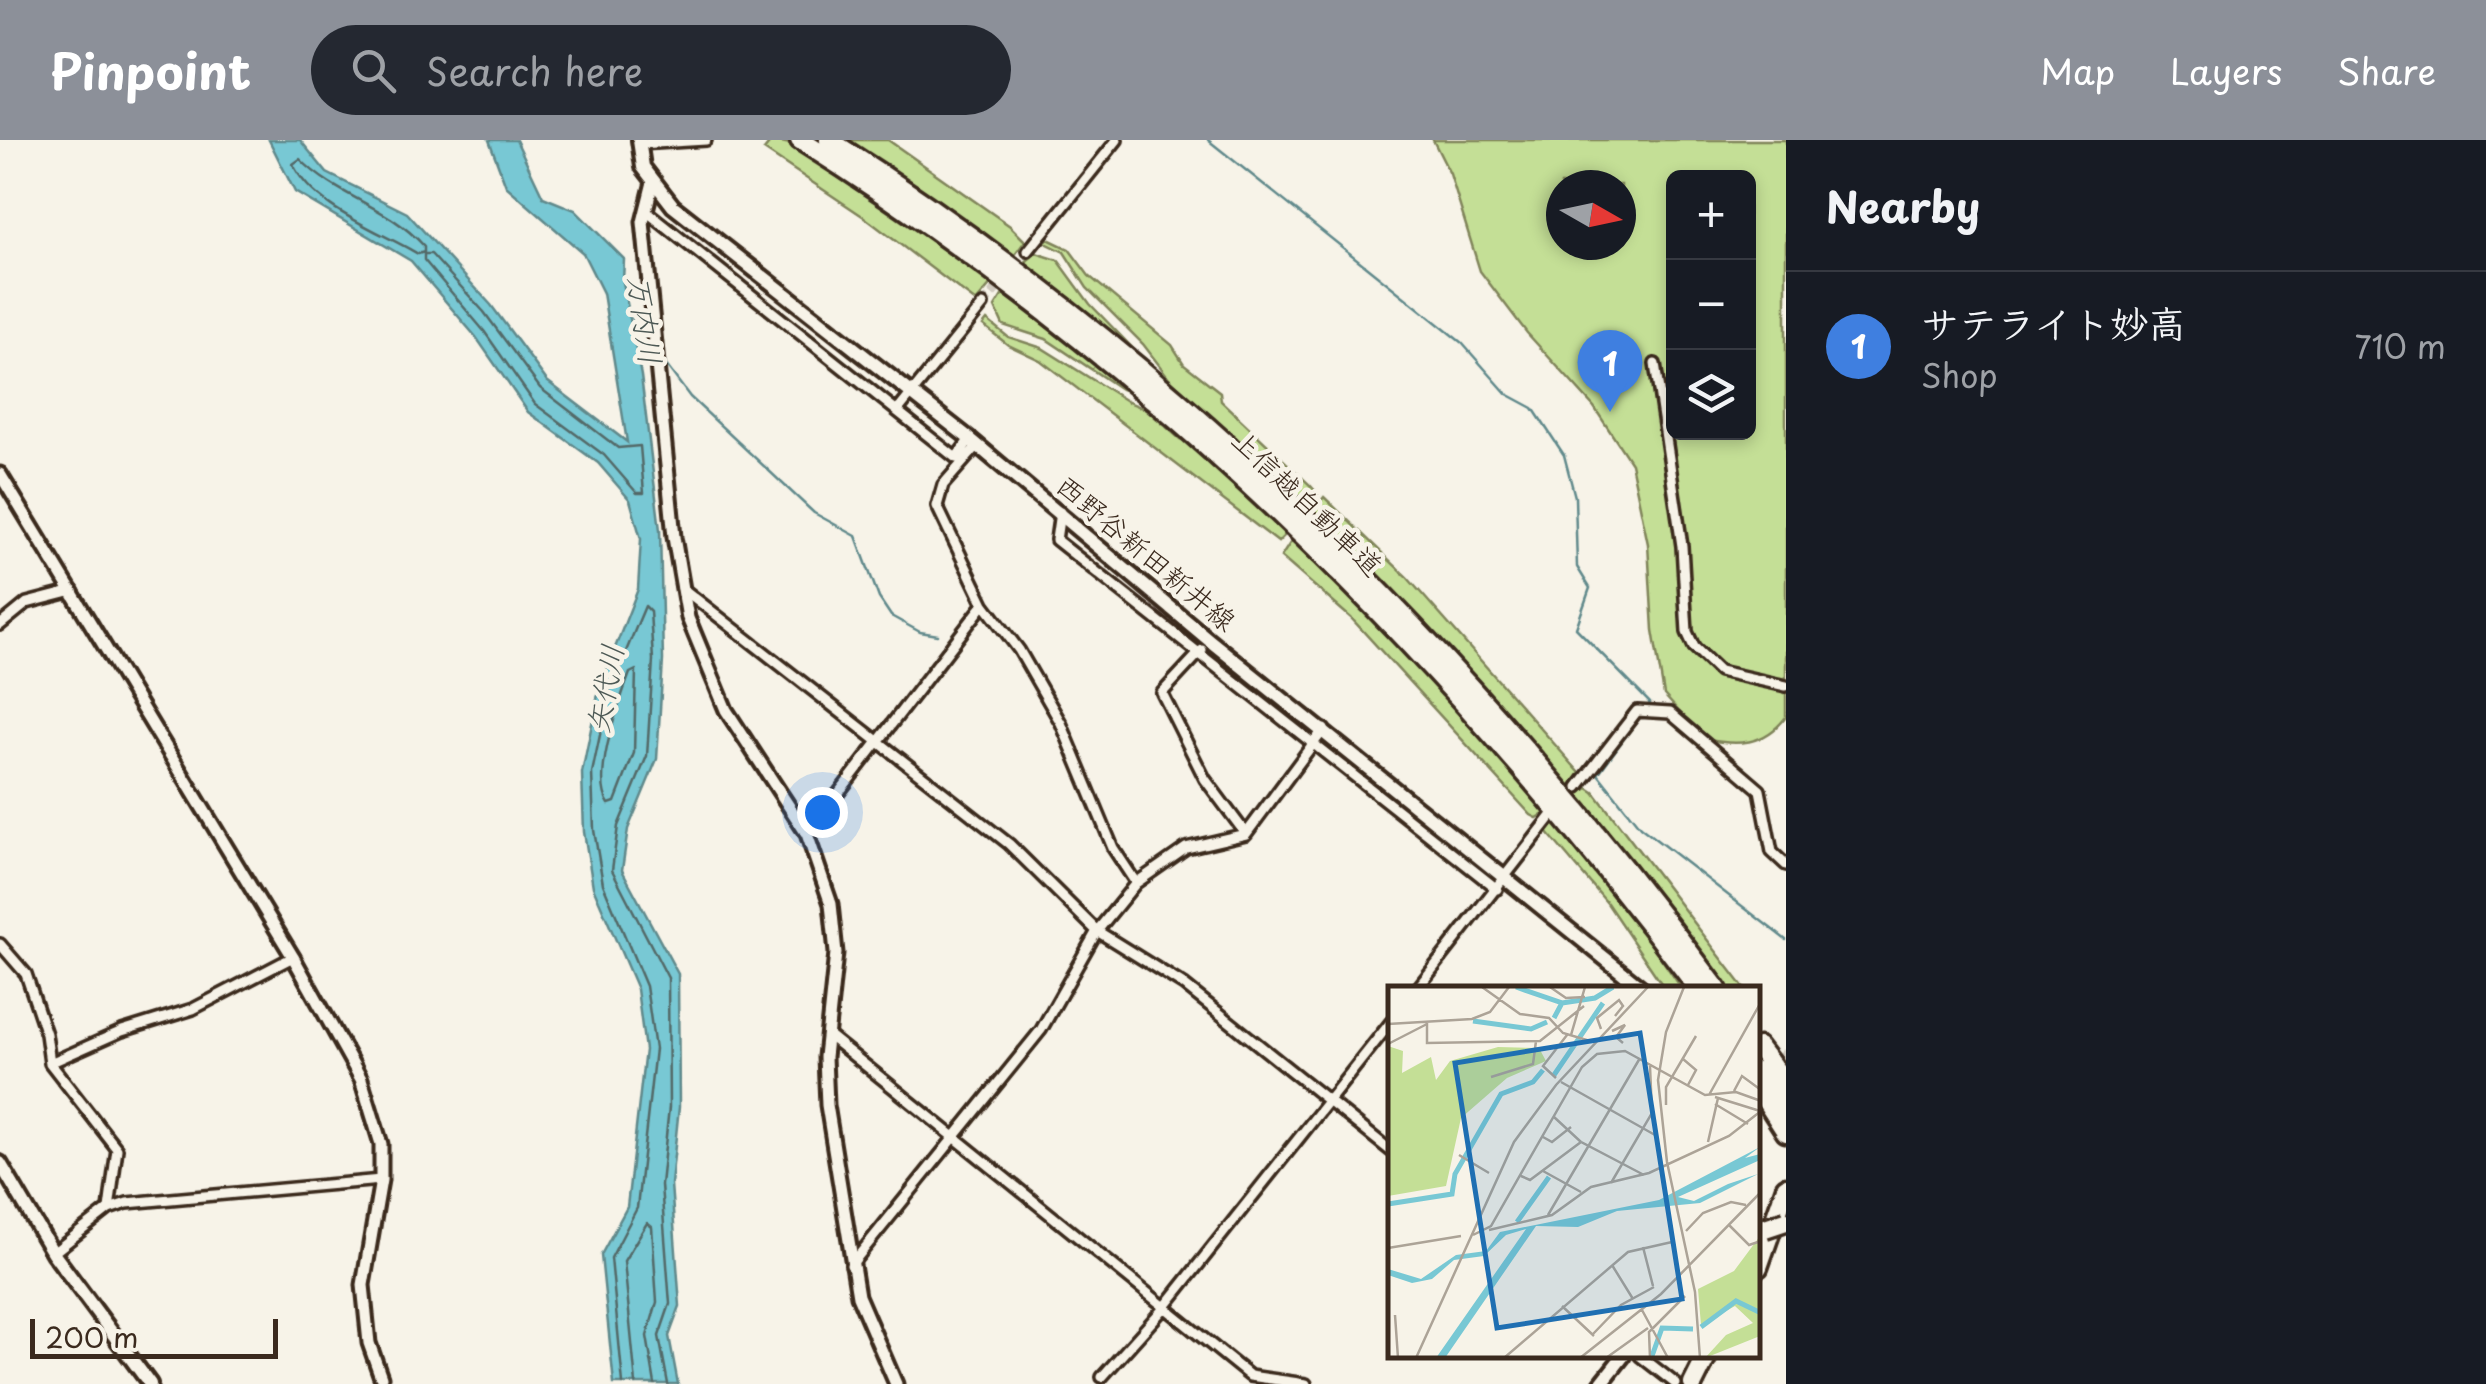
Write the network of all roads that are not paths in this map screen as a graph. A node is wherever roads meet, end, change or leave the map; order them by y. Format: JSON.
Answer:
{"nodes":[{"id":1,"x":706,"y":140,"type":"edge"},
{"id":2,"x":800,"y":140,"type":"edge"},
{"id":3,"x":829,"y":140,"type":"edge"},
{"id":4,"x":1117,"y":140,"type":"edge"},
{"id":5,"x":639,"y":142,"type":"edge"},
{"id":6,"x":653,"y":182,"type":"junction"},
{"id":7,"x":646,"y":211,"type":"junction"},
{"id":8,"x":1028,"y":251,"type":"dead end"},
{"id":9,"x":983,"y":305,"type":"tunnel mouth"},
{"id":10,"x":1655,"y":364,"type":"dead end"},
{"id":11,"x":912,"y":392,"type":"junction"},
{"id":12,"x":899,"y":410,"type":"junction"},
{"id":13,"x":974,"y":442,"type":"junction"},
{"id":14,"x":0,"y":474,"type":"edge"},
{"id":15,"x":1060,"y":512,"type":"junction"},
{"id":16,"x":682,"y":588,"type":"junction"},
{"id":17,"x":74,"y":591,"type":"junction"},
{"id":18,"x":984,"y":604,"type":"junction"},
{"id":19,"x":0,"y":624,"type":"edge"},
{"id":20,"x":1209,"y":640,"type":"junction"},
{"id":21,"x":1200,"y":652,"type":"junction"},
{"id":22,"x":1786,"y":686,"type":"edge"},
{"id":23,"x":1324,"y":729,"type":"junction"},
{"id":24,"x":882,"y":740,"type":"junction"},
{"id":25,"x":1314,"y":743,"type":"junction"},
{"id":26,"x":1578,"y":787,"type":"dead end"},
{"id":27,"x":1550,"y":817,"type":"dead end"},
{"id":28,"x":807,"y":834,"type":"junction"},
{"id":29,"x":1246,"y":834,"type":"junction"},
{"id":30,"x":1786,"y":866,"type":"edge"},
{"id":31,"x":1507,"y":876,"type":"junction"},
{"id":32,"x":1136,"y":883,"type":"junction"},
{"id":33,"x":1498,"y":889,"type":"junction"},
{"id":34,"x":1097,"y":931,"type":"junction"},
{"id":35,"x":0,"y":944,"type":"edge"},
{"id":36,"x":293,"y":957,"type":"junction"},
{"id":37,"x":1419,"y":986,"type":"edge"},
{"id":38,"x":1640,"y":986,"type":"edge"},
{"id":39,"x":1693,"y":986,"type":"edge"},
{"id":40,"x":1715,"y":986,"type":"edge"},
{"id":41,"x":1388,"y":1026,"type":"edge"},
{"id":42,"x":828,"y":1035,"type":"junction"},
{"id":43,"x":1761,"y":1046,"type":"edge"},
{"id":44,"x":1761,"y":1047,"type":"edge"},
{"id":45,"x":50,"y":1063,"type":"junction"},
{"id":46,"x":1786,"y":1072,"type":"edge"},
{"id":47,"x":1761,"y":1074,"type":"edge"},
{"id":48,"x":1786,"y":1084,"type":"edge"},
{"id":49,"x":1761,"y":1093,"type":"edge"},
{"id":50,"x":1328,"y":1100,"type":"junction"},
{"id":51,"x":1786,"y":1108,"type":"edge"},
{"id":52,"x":1786,"y":1132,"type":"edge"},
{"id":53,"x":954,"y":1138,"type":"junction"},
{"id":54,"x":1388,"y":1149,"type":"edge"},
{"id":55,"x":0,"y":1163,"type":"edge"},
{"id":56,"x":1786,"y":1169,"type":"edge"},
{"id":57,"x":381,"y":1180,"type":"junction"},
{"id":58,"x":1786,"y":1187,"type":"edge"},
{"id":59,"x":109,"y":1209,"type":"junction"},
{"id":60,"x":1786,"y":1221,"type":"edge"},
{"id":61,"x":1761,"y":1231,"type":"edge"},
{"id":62,"x":1786,"y":1236,"type":"edge"},
{"id":63,"x":53,"y":1252,"type":"junction"},
{"id":64,"x":1761,"y":1259,"type":"edge"},
{"id":65,"x":1761,"y":1260,"type":"edge"},
{"id":66,"x":851,"y":1265,"type":"junction"},
{"id":67,"x":1164,"y":1308,"type":"junction"},
{"id":68,"x":1621,"y":1359,"type":"edge"},
{"id":69,"x":1644,"y":1359,"type":"edge"},
{"id":70,"x":1706,"y":1359,"type":"edge"},
{"id":71,"x":1715,"y":1359,"type":"edge"},
{"id":72,"x":381,"y":1377,"type":"dead end"},
{"id":73,"x":1102,"y":1377,"type":"dead end"},
{"id":74,"x":150,"y":1384,"type":"edge"},
{"id":75,"x":896,"y":1384,"type":"edge"},
{"id":76,"x":1306,"y":1384,"type":"edge"},
{"id":77,"x":1601,"y":1384,"type":"edge"},
{"id":78,"x":1676,"y":1384,"type":"edge"},
{"id":79,"x":1693,"y":1384,"type":"edge"},
{"id":80,"x":1703,"y":1384,"type":"edge"}],
"edges":[{"from":1,"to":5,"type":"street"},
{"from":2,"to":39,"type":"highway","name":"上信越自動車道"},
{"from":3,"to":40,"type":"highway","name":"上信越自動車道"},
{"from":4,"to":8,"type":"street"},
{"from":5,"to":6,"type":"main road","name":"西野谷新田新井線"},
{"from":6,"to":7,"type":"street"},
{"from":6,"to":11,"type":"main road","name":"西野谷新田新井線"},
{"from":7,"to":12,"type":"street"},
{"from":7,"to":16,"type":"street"},
{"from":9,"to":11,"type":"street"},
{"from":10,"to":22,"type":"street"},
{"from":11,"to":12,"type":"street"},
{"from":11,"to":13,"type":"main road","name":"西野谷新田新井線"},
{"from":12,"to":13,"type":"street"},
{"from":13,"to":15,"type":"main road","name":"西野谷新田新井線"},
{"from":13,"to":18,"type":"street"},
{"from":14,"to":17,"type":"street"},
{"from":15,"to":20,"type":"main road","name":"西野谷新田新井線"},
{"from":15,"to":21,"type":"street"},
{"from":16,"to":24,"type":"street"},
{"from":16,"to":28,"type":"street"},
{"from":17,"to":19,"type":"street"},
{"from":17,"to":36,"type":"street"},
{"from":18,"to":24,"type":"street"},
{"from":18,"to":32,"type":"street"},
{"from":20,"to":21,"type":"street"},
{"from":20,"to":23,"type":"main road","name":"西野谷新田新井線"},
{"from":21,"to":25,"type":"street"},
{"from":21,"to":29,"type":"street"},
{"from":23,"to":25,"type":"street"},
{"from":23,"to":31,"type":"main road","name":"西野谷新田新井線"},
{"from":24,"to":28,"type":"street"},
{"from":24,"to":34,"type":"street"},
{"from":25,"to":29,"type":"street"},
{"from":25,"to":33,"type":"street"},
{"from":26,"to":30,"type":"street"},
{"from":27,"to":31,"type":"street"},
{"from":28,"to":42,"type":"street"},
{"from":29,"to":32,"type":"street"},
{"from":31,"to":33,"type":"street"},
{"from":31,"to":38,"type":"main road","name":"西野谷新田新井線"},
{"from":32,"to":34,"type":"street"},
{"from":33,"to":37,"type":"street"},
{"from":34,"to":50,"type":"street"},
{"from":34,"to":53,"type":"street"},
{"from":35,"to":45,"type":"street"},
{"from":36,"to":45,"type":"street"},
{"from":36,"to":57,"type":"street"},
{"from":41,"to":50,"type":"street"},
{"from":42,"to":53,"type":"street"},
{"from":42,"to":66,"type":"street"},
{"from":43,"to":46,"type":"highway"},
{"from":44,"to":48,"type":"highway"},
{"from":45,"to":59,"type":"street"},
{"from":47,"to":51,"type":"highway"},
{"from":49,"to":52,"type":"highway"},
{"from":50,"to":54,"type":"street"},
{"from":50,"to":67,"type":"street"},
{"from":53,"to":66,"type":"street"},
{"from":53,"to":67,"type":"street"},
{"from":55,"to":63,"type":"main road"},
{"from":56,"to":61,"type":"highway"},
{"from":57,"to":59,"type":"street"},
{"from":57,"to":72,"type":"street"},
{"from":58,"to":64,"type":"highway"},
{"from":59,"to":63,"type":"street"},
{"from":60,"to":61,"type":"highway","bridge":true},
{"from":62,"to":65,"type":"highway"},
{"from":63,"to":74,"type":"main road"},
{"from":66,"to":75,"type":"street"},
{"from":67,"to":73,"type":"street"},
{"from":67,"to":76,"type":"street"},
{"from":68,"to":77,"type":"main road"},
{"from":69,"to":78,"type":"street"},
{"from":70,"to":79,"type":"highway"},
{"from":71,"to":80,"type":"highway"}]}
